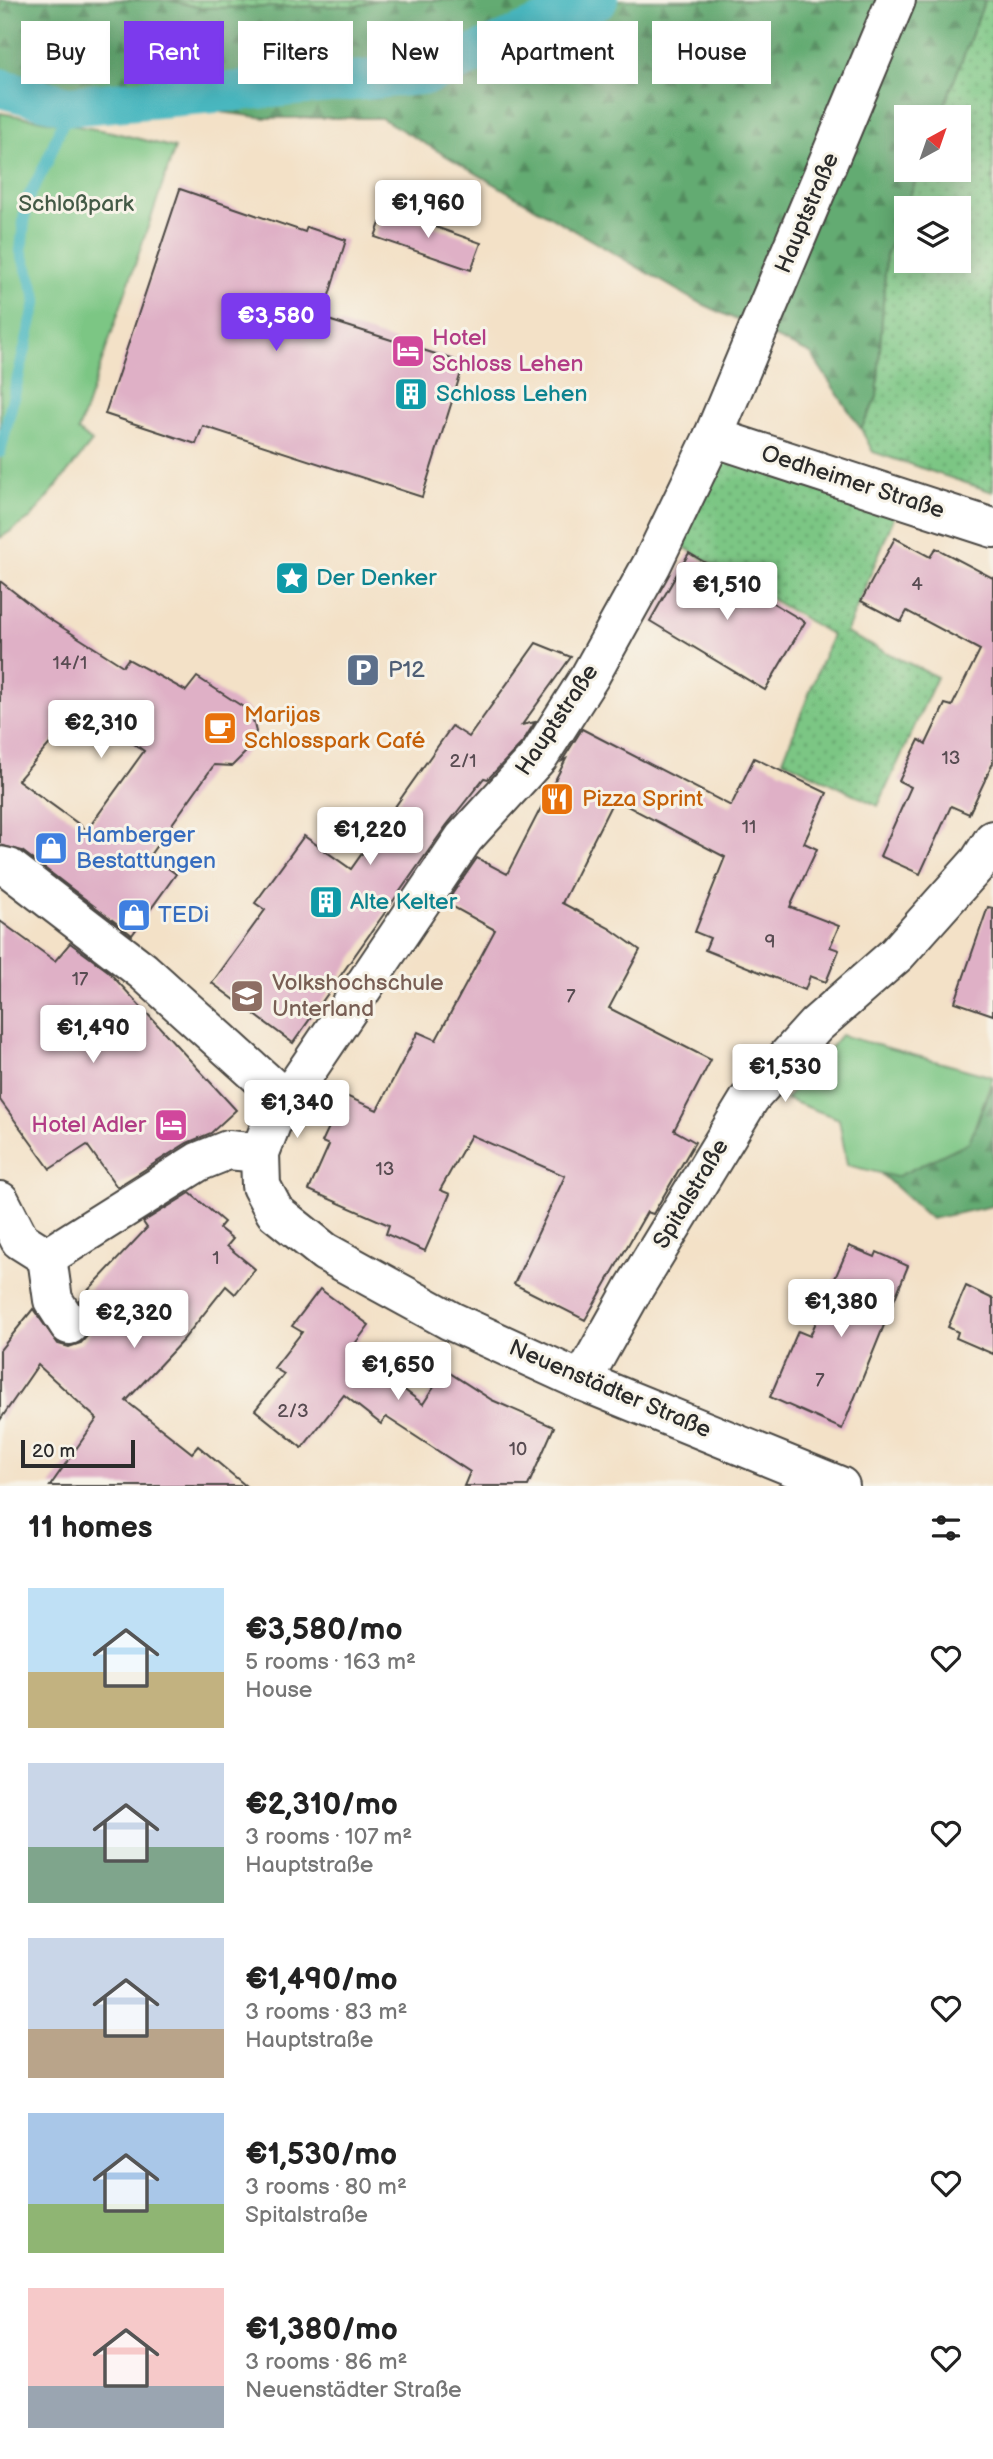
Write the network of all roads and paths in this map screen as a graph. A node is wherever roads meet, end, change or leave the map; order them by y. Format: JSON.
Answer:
{"nodes":[{"id":1,"x":896,"y":0,"type":"edge"},
{"id":2,"x":713,"y":436,"type":"junction"},
{"id":3,"x":993,"y":528,"type":"edge"},
{"id":4,"x":993,"y":840,"type":"edge"},
{"id":5,"x":0,"y":866,"type":"edge"},
{"id":6,"x":287,"y":1101,"type":"junction"},
{"id":7,"x":260,"y":1153,"type":"junction"},
{"id":8,"x":0,"y":1201,"type":"edge"},
{"id":9,"x":47,"y":1257,"type":"junction"},
{"id":10,"x":69,"y":1325,"type":"dead end"},
{"id":11,"x":582,"y":1381,"type":"junction"},
{"id":12,"x":840,"y":1486,"type":"edge"}],
"edges":[{"from":1,"to":2,"type":"main road","name":"Hauptstraße"},
{"from":2,"to":3,"type":"main road","name":"Oedheimer Straße"},
{"from":2,"to":6,"type":"main road","name":"Hauptstraße"},
{"from":4,"to":11,"type":"main road","name":"Spitalstraße"},
{"from":5,"to":6,"type":"main road"},
{"from":6,"to":7,"type":"main road","name":"Neuenstädter Straße"},
{"from":7,"to":9,"type":"main road"},
{"from":7,"to":11,"type":"main road","name":"Neuenstädter Straße"},
{"from":8,"to":9,"type":"main road"},
{"from":9,"to":10,"type":"main road"},
{"from":11,"to":12,"type":"main road","name":"Neuenstädter Straße"}]}
